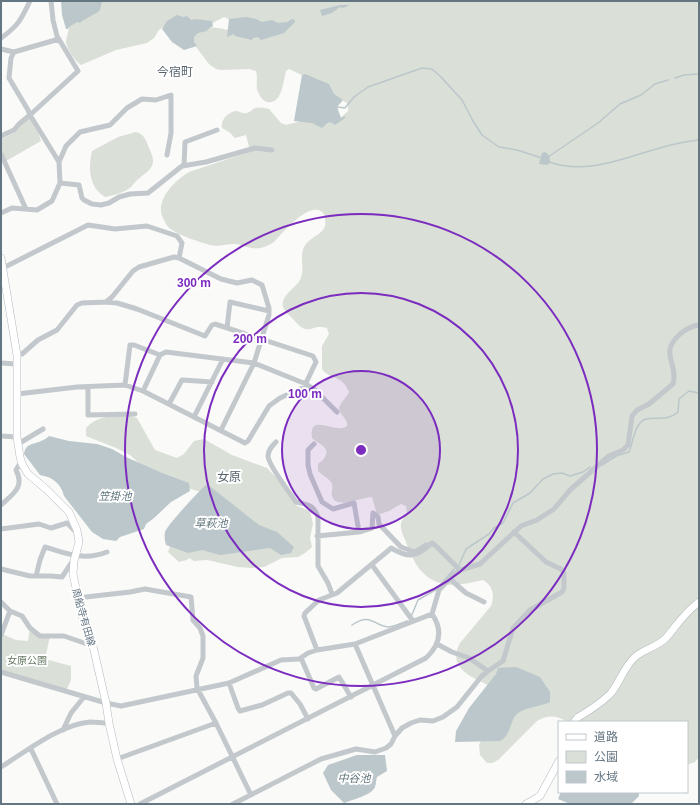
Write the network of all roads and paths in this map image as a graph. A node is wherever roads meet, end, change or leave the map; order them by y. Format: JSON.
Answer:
{"nodes":[{"id":1,"x":30,"y":1,"type":"edge"},
{"id":2,"x":51,"y":1,"type":"edge"},
{"id":3,"x":1,"y":38,"type":"edge"},
{"id":4,"x":59,"y":39,"type":"junction"},
{"id":5,"x":1,"y":49,"type":"edge"},
{"id":6,"x":14,"y":52,"type":"junction"},
{"id":7,"x":30,"y":115,"type":"junction"},
{"id":8,"x":217,"y":130,"type":"dead end"},
{"id":9,"x":1,"y":136,"type":"edge"},
{"id":10,"x":272,"y":150,"type":"dead end"},
{"id":11,"x":1,"y":154,"type":"edge"},
{"id":12,"x":167,"y":155,"type":"dead end"},
{"id":13,"x":59,"y":162,"type":"junction"},
{"id":14,"x":184,"y":166,"type":"junction"},
{"id":15,"x":60,"y":183,"type":"junction"},
{"id":16,"x":26,"y":209,"type":"junction"},
{"id":17,"x":1,"y":213,"type":"edge"},
{"id":18,"x":1,"y":258,"type":"edge"},
{"id":19,"x":179,"y":258,"type":"junction"},
{"id":20,"x":3,"y":268,"type":"junction"},
{"id":21,"x":106,"y":302,"type":"junction"},
{"id":22,"x":269,"y":311,"type":"junction"},
{"id":23,"x":699,"y":325,"type":"edge"},
{"id":24,"x":227,"y":328,"type":"junction"},
{"id":25,"x":262,"y":339,"type":"junction"},
{"id":26,"x":17,"y":355,"type":"junction"},
{"id":27,"x":160,"y":355,"type":"junction"},
{"id":28,"x":223,"y":358,"type":"junction"},
{"id":29,"x":1,"y":363,"type":"edge"},
{"id":30,"x":254,"y":363,"type":"junction"},
{"id":31,"x":16,"y":364,"type":"junction"},
{"id":32,"x":212,"y":382,"type":"junction"},
{"id":33,"x":306,"y":384,"type":"junction"},
{"id":34,"x":125,"y":385,"type":"junction"},
{"id":35,"x":88,"y":387,"type":"junction"},
{"id":36,"x":143,"y":391,"type":"junction"},
{"id":37,"x":17,"y":394,"type":"junction"},
{"id":38,"x":169,"y":404,"type":"junction"},
{"id":39,"x":337,"y":412,"type":"dead end"},
{"id":40,"x":135,"y":414,"type":"dead end"},
{"id":41,"x":194,"y":417,"type":"junction"},
{"id":42,"x":43,"y":429,"type":"dead end"},
{"id":43,"x":221,"y":430,"type":"junction"},
{"id":44,"x":1,"y":436,"type":"edge"},
{"id":45,"x":17,"y":440,"type":"junction"},
{"id":46,"x":276,"y":442,"type":"dead end"},
{"id":47,"x":314,"y":444,"type":"dead end"},
{"id":48,"x":22,"y":464,"type":"junction"},
{"id":49,"x":1,"y":505,"type":"edge"},
{"id":50,"x":1,"y":529,"type":"edge"},
{"id":51,"x":359,"y":532,"type":"junction"},
{"id":52,"x":514,"y":532,"type":"junction"},
{"id":53,"x":78,"y":534,"type":"junction"},
{"id":54,"x":317,"y":536,"type":"junction"},
{"id":55,"x":432,"y":543,"type":"junction"},
{"id":56,"x":107,"y":552,"type":"dead end"},
{"id":57,"x":74,"y":559,"type":"junction"},
{"id":58,"x":372,"y":565,"type":"junction"},
{"id":59,"x":1,"y":569,"type":"edge"},
{"id":60,"x":460,"y":570,"type":"junction"},
{"id":61,"x":36,"y":576,"type":"junction"},
{"id":62,"x":450,"y":578,"type":"junction"},
{"id":63,"x":332,"y":594,"type":"junction"},
{"id":64,"x":78,"y":598,"type":"junction"},
{"id":65,"x":1,"y":602,"type":"edge"},
{"id":66,"x":484,"y":602,"type":"dead end"},
{"id":67,"x":699,"y":602,"type":"edge"},
{"id":68,"x":10,"y":611,"type":"junction"},
{"id":69,"x":432,"y":614,"type":"junction"},
{"id":70,"x":413,"y":621,"type":"junction"},
{"id":71,"x":1,"y":635,"type":"edge"},
{"id":72,"x":355,"y":644,"type":"junction"},
{"id":73,"x":437,"y":644,"type":"junction"},
{"id":74,"x":93,"y":646,"type":"junction"},
{"id":75,"x":317,"y":650,"type":"junction"},
{"id":76,"x":301,"y":658,"type":"junction"},
{"id":77,"x":488,"y":671,"type":"junction"},
{"id":78,"x":1,"y":672,"type":"edge"},
{"id":79,"x":228,"y":683,"type":"junction"},
{"id":80,"x":373,"y":686,"type":"junction"},
{"id":81,"x":197,"y":688,"type":"junction"},
{"id":82,"x":84,"y":697,"type":"junction"},
{"id":83,"x":351,"y":697,"type":"junction"},
{"id":84,"x":106,"y":703,"type":"junction"},
{"id":85,"x":308,"y":719,"type":"junction"},
{"id":86,"x":574,"y":721,"type":"edge"},
{"id":87,"x":109,"y":723,"type":"junction"},
{"id":88,"x":216,"y":724,"type":"junction"},
{"id":89,"x":63,"y":730,"type":"junction"},
{"id":90,"x":395,"y":736,"type":"junction"},
{"id":91,"x":31,"y":749,"type":"junction"},
{"id":92,"x":233,"y":758,"type":"junction"},
{"id":93,"x":117,"y":759,"type":"junction"},
{"id":94,"x":558,"y":763,"type":"edge"},
{"id":95,"x":1,"y":768,"type":"edge"},
{"id":96,"x":251,"y":795,"type":"junction"},
{"id":97,"x":57,"y":804,"type":"edge"},
{"id":98,"x":131,"y":804,"type":"edge"},
{"id":99,"x":140,"y":804,"type":"edge"},
{"id":100,"x":232,"y":804,"type":"edge"},
{"id":101,"x":526,"y":804,"type":"edge"}],
"edges":[{"from":1,"to":3,"type":"street"},
{"from":2,"to":4,"type":"street"},
{"from":4,"to":6,"type":"street"},
{"from":4,"to":7,"type":"street"},
{"from":5,"to":6,"type":"street"},
{"from":6,"to":7,"type":"street"},
{"from":7,"to":9,"type":"street"},
{"from":7,"to":13,"type":"street"},
{"from":8,"to":14,"type":"street"},
{"from":10,"to":14,"type":"street"},
{"from":11,"to":16,"type":"street"},
{"from":12,"to":13,"type":"street"},
{"from":13,"to":15,"type":"street"},
{"from":14,"to":15,"type":"street"},
{"from":15,"to":16,"type":"street"},
{"from":16,"to":17,"type":"street"},
{"from":18,"to":20,"type":"main road","name":"周船寺有田線"},
{"from":19,"to":20,"type":"street"},
{"from":19,"to":21,"type":"street"},
{"from":19,"to":22,"type":"street"},
{"from":20,"to":26,"type":"main road","name":"周船寺有田線"},
{"from":21,"to":24,"type":"street"},
{"from":21,"to":26,"type":"street"},
{"from":22,"to":24,"type":"street"},
{"from":22,"to":25,"type":"street"},
{"from":23,"to":52,"type":"street"},
{"from":24,"to":25,"type":"street"},
{"from":25,"to":30,"type":"street"},
{"from":25,"to":33,"type":"street"},
{"from":26,"to":31,"type":"main road","name":"周船寺有田線"},
{"from":27,"to":28,"type":"street"},
{"from":27,"to":34,"type":"street"},
{"from":27,"to":36,"type":"street"},
{"from":28,"to":30,"type":"street"},
{"from":28,"to":32,"type":"street"},
{"from":29,"to":31,"type":"street"},
{"from":30,"to":33,"type":"street"},
{"from":30,"to":43,"type":"street"},
{"from":31,"to":37,"type":"main road","name":"周船寺有田線"},
{"from":32,"to":38,"type":"street"},
{"from":32,"to":41,"type":"street"},
{"from":33,"to":39,"type":"street"},
{"from":33,"to":43,"type":"street"},
{"from":34,"to":35,"type":"street"},
{"from":34,"to":36,"type":"street"},
{"from":35,"to":37,"type":"street"},
{"from":35,"to":40,"type":"street"},
{"from":36,"to":38,"type":"street"},
{"from":37,"to":45,"type":"main road","name":"周船寺有田線"},
{"from":38,"to":41,"type":"street"},
{"from":41,"to":43,"type":"street"},
{"from":42,"to":45,"type":"street"},
{"from":44,"to":45,"type":"street"},
{"from":45,"to":48,"type":"main road","name":"周船寺有田線"},
{"from":46,"to":54,"type":"street"},
{"from":47,"to":51,"type":"street"},
{"from":48,"to":49,"type":"street"},
{"from":48,"to":53,"type":"main road","name":"周船寺有田線"},
{"from":50,"to":53,"type":"street"},
{"from":51,"to":54,"type":"street"},
{"from":51,"to":55,"type":"street"},
{"from":52,"to":60,"type":"street"},
{"from":52,"to":77,"type":"street"},
{"from":53,"to":57,"type":"main road","name":"周船寺有田線"},
{"from":54,"to":63,"type":"street"},
{"from":55,"to":58,"type":"street"},
{"from":55,"to":60,"type":"street"},
{"from":56,"to":57,"type":"street"},
{"from":57,"to":61,"type":"street"},
{"from":57,"to":61,"type":"street"},
{"from":57,"to":64,"type":"main road","name":"周船寺有田線"},
{"from":58,"to":63,"type":"street"},
{"from":58,"to":70,"type":"street"},
{"from":59,"to":61,"type":"street"},
{"from":60,"to":62,"type":"street"},
{"from":62,"to":66,"type":"street"},
{"from":62,"to":69,"type":"street"},
{"from":63,"to":75,"type":"street"},
{"from":64,"to":74,"type":"main road","name":"周船寺有田線"},
{"from":64,"to":81,"type":"street"},
{"from":65,"to":68,"type":"street"},
{"from":67,"to":86,"type":"main road"},
{"from":68,"to":71,"type":"street"},
{"from":68,"to":74,"type":"street"},
{"from":69,"to":70,"type":"street"},
{"from":69,"to":73,"type":"street"},
{"from":70,"to":72,"type":"street"},
{"from":72,"to":75,"type":"street"},
{"from":72,"to":80,"type":"street"},
{"from":73,"to":77,"type":"street"},
{"from":73,"to":80,"type":"street"},
{"from":74,"to":84,"type":"main road","name":"周船寺有田線"},
{"from":75,"to":76,"type":"street"},
{"from":76,"to":79,"type":"street"},
{"from":76,"to":83,"type":"street"},
{"from":77,"to":90,"type":"street"},
{"from":78,"to":82,"type":"street"},
{"from":79,"to":81,"type":"street"},
{"from":79,"to":85,"type":"street"},
{"from":80,"to":83,"type":"street"},
{"from":80,"to":90,"type":"street"},
{"from":81,"to":84,"type":"street"},
{"from":81,"to":88,"type":"street"},
{"from":82,"to":84,"type":"street"},
{"from":82,"to":89,"type":"street"},
{"from":83,"to":85,"type":"street"},
{"from":84,"to":87,"type":"main road","name":"周船寺有田線"},
{"from":85,"to":92,"type":"street"},
{"from":87,"to":89,"type":"street"},
{"from":87,"to":93,"type":"main road","name":"周船寺有田線"},
{"from":88,"to":92,"type":"street"},
{"from":88,"to":93,"type":"street"},
{"from":89,"to":91,"type":"street"},
{"from":90,"to":96,"type":"street"},
{"from":91,"to":95,"type":"street"},
{"from":91,"to":97,"type":"street"},
{"from":92,"to":96,"type":"street"},
{"from":92,"to":99,"type":"street"},
{"from":93,"to":98,"type":"main road","name":"周船寺有田線"},
{"from":94,"to":101,"type":"main road"},
{"from":96,"to":100,"type":"street"}]}
